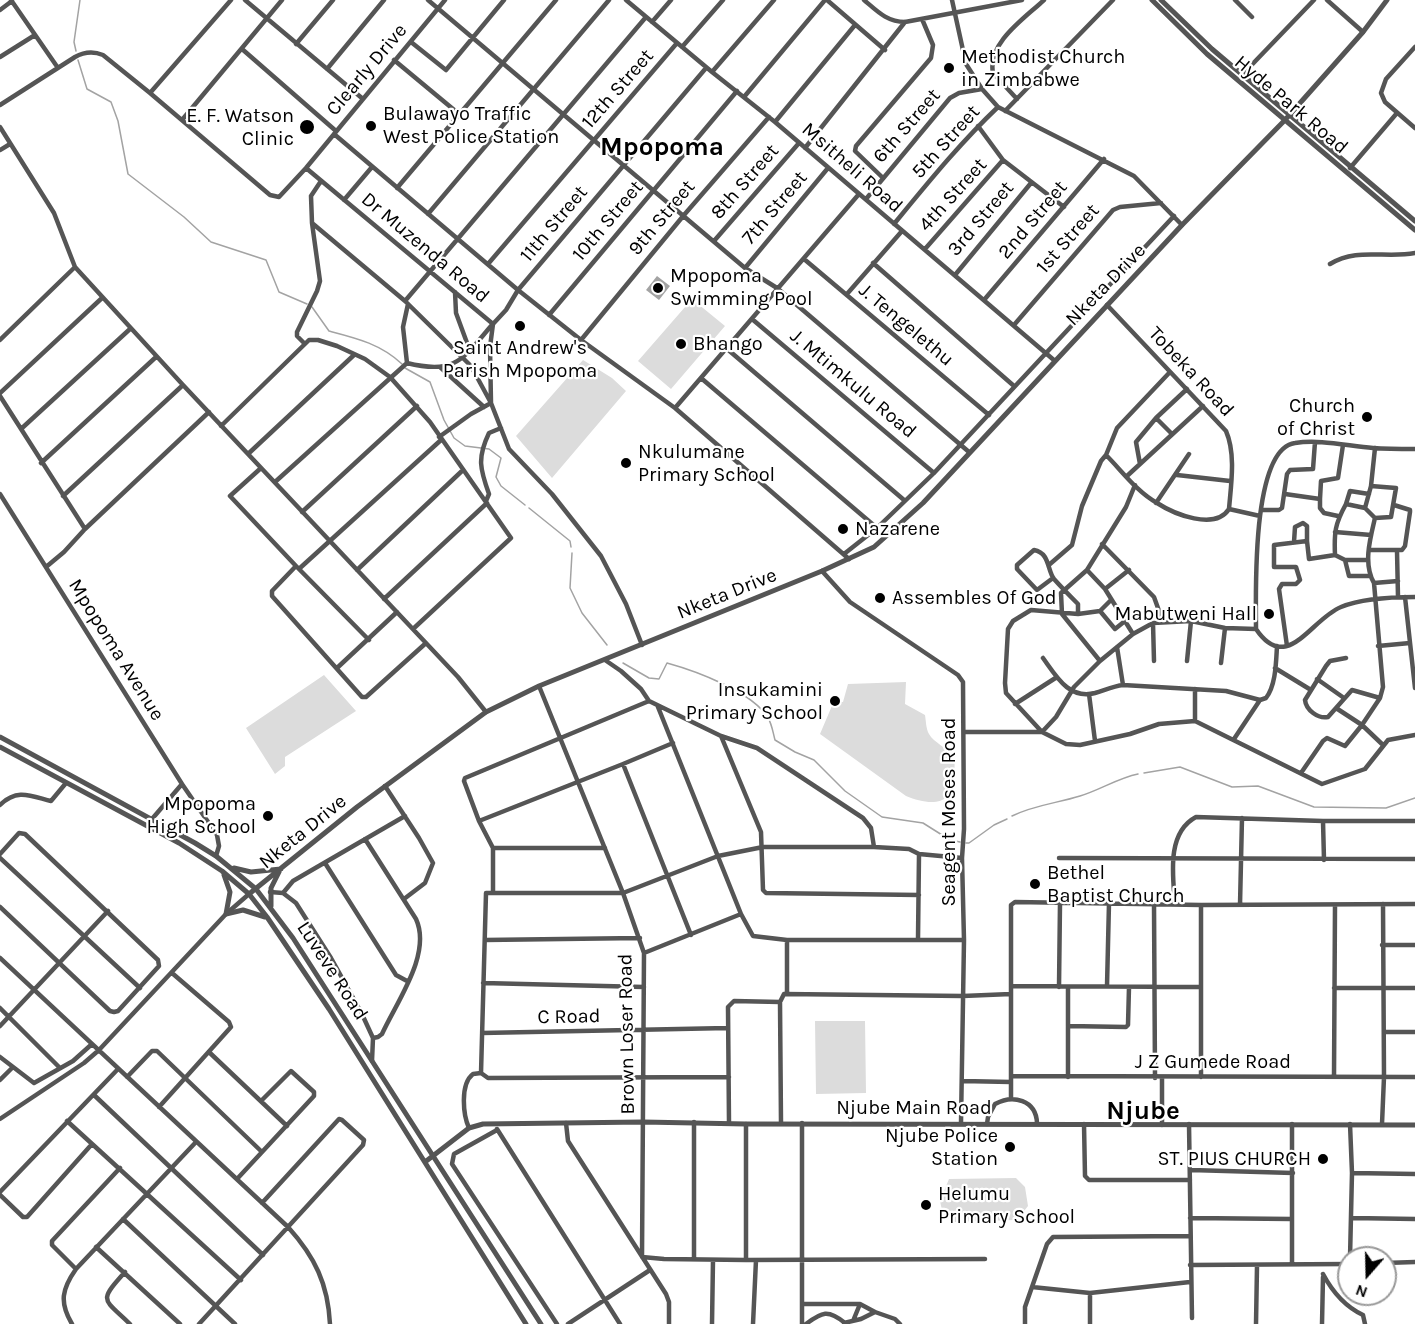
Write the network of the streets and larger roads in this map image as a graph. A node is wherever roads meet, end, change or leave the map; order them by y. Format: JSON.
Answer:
{"nodes":[{"id":1,"x":231,"y":0,"type":"edge"},
{"id":2,"x":245,"y":0,"type":"edge"},
{"id":3,"x":282,"y":0,"type":"edge"},
{"id":4,"x":333,"y":0,"type":"edge"},
{"id":5,"x":384,"y":0,"type":"edge"},
{"id":6,"x":428,"y":0,"type":"edge"},
{"id":7,"x":445,"y":0,"type":"edge"},
{"id":8,"x":504,"y":0,"type":"edge"},
{"id":9,"x":556,"y":0,"type":"edge"},
{"id":10,"x":609,"y":0,"type":"edge"},
{"id":11,"x":626,"y":0,"type":"edge"},
{"id":12,"x":671,"y":0,"type":"edge"},
{"id":13,"x":723,"y":0,"type":"edge"},
{"id":14,"x":774,"y":0,"type":"edge"},
{"id":15,"x":826,"y":0,"type":"edge"},
{"id":16,"x":864,"y":0,"type":"edge"},
{"id":17,"x":952,"y":0,"type":"edge"},
{"id":18,"x":1022,"y":0,"type":"edge"},
{"id":19,"x":1044,"y":0,"type":"edge"},
{"id":20,"x":1113,"y":0,"type":"edge"},
{"id":21,"x":1152,"y":0,"type":"edge"},
{"id":22,"x":1161,"y":0,"type":"edge"},
{"id":23,"x":1235,"y":0,"type":"edge"},
{"id":24,"x":1314,"y":0,"type":"edge"},
{"id":25,"x":1327,"y":0,"type":"edge"},
{"id":26,"x":1387,"y":0,"type":"edge"},
{"id":27,"x":12,"y":1,"type":"edge"},
{"id":28,"x":438,"y":8,"type":"junction"},
{"id":29,"x":0,"y":9,"type":"edge"},
{"id":30,"x":954,"y":12,"type":"junction"},
{"id":31,"x":646,"y":17,"type":"junction"},
{"id":32,"x":1252,"y":17,"type":"dead end"},
{"id":33,"x":266,"y":19,"type":"junction"},
{"id":34,"x":922,"y":19,"type":"junction"},
{"id":35,"x":652,"y":22,"type":"junction"},
{"id":36,"x":905,"y":22,"type":"junction"},
{"id":37,"x":855,"y":25,"type":"junction"},
{"id":38,"x":1363,"y":32,"type":"junction"},
{"id":39,"x":35,"y":35,"type":"junction"},
{"id":40,"x":473,"y":38,"type":"junction"},
{"id":41,"x":411,"y":42,"type":"junction"},
{"id":42,"x":677,"y":43,"type":"junction"},
{"id":43,"x":296,"y":44,"type":"junction"},
{"id":44,"x":682,"y":47,"type":"junction"},
{"id":45,"x":1415,"y":47,"type":"edge"},
{"id":46,"x":242,"y":49,"type":"junction"},
{"id":47,"x":885,"y":50,"type":"junction"},
{"id":48,"x":0,"y":57,"type":"edge"},
{"id":49,"x":394,"y":60,"type":"junction"},
{"id":50,"x":502,"y":63,"type":"junction"},
{"id":51,"x":58,"y":68,"type":"junction"},
{"id":52,"x":706,"y":68,"type":"junction"},
{"id":53,"x":327,"y":69,"type":"junction"},
{"id":54,"x":712,"y":72,"type":"junction"},
{"id":55,"x":1242,"y":75,"type":"junction"},
{"id":56,"x":534,"y":89,"type":"junction"},
{"id":57,"x":982,"y":89,"type":"junction"},
{"id":58,"x":737,"y":91,"type":"junction"},
{"id":59,"x":150,"y":93,"type":"junction"},
{"id":60,"x":744,"y":97,"type":"junction"},
{"id":61,"x":363,"y":99,"type":"junction"},
{"id":62,"x":1017,"y":99,"type":"junction"},
{"id":63,"x":0,"y":105,"type":"edge"},
{"id":64,"x":998,"y":107,"type":"junction"},
{"id":65,"x":1005,"y":111,"type":"junction"},
{"id":66,"x":1397,"y":113,"type":"junction"},
{"id":67,"x":459,"y":114,"type":"junction"},
{"id":68,"x":564,"y":114,"type":"junction"},
{"id":69,"x":1290,"y":114,"type":"junction"},
{"id":70,"x":769,"y":117,"type":"junction"},
{"id":71,"x":182,"y":120,"type":"junction"},
{"id":72,"x":1285,"y":120,"type":"junction"},
{"id":73,"x":775,"y":122,"type":"junction"},
{"id":74,"x":1414,"y":125,"type":"edge"},
{"id":75,"x":978,"y":126,"type":"junction"},
{"id":76,"x":0,"y":127,"type":"edge"},
{"id":77,"x":335,"y":132,"type":"junction"},
{"id":78,"x":594,"y":140,"type":"junction"},
{"id":79,"x":799,"y":143,"type":"junction"},
{"id":80,"x":10,"y":144,"type":"junction"},
{"id":81,"x":805,"y":148,"type":"junction"},
{"id":82,"x":0,"y":150,"type":"edge"},
{"id":83,"x":1104,"y":159,"type":"junction"},
{"id":84,"x":1003,"y":160,"type":"junction"},
{"id":85,"x":624,"y":165,"type":"junction"},
{"id":86,"x":372,"y":167,"type":"junction"},
{"id":87,"x":306,"y":168,"type":"junction"},
{"id":88,"x":828,"y":168,"type":"junction"},
{"id":89,"x":1349,"y":170,"type":"junction"},
{"id":90,"x":882,"y":177,"type":"junction"},
{"id":91,"x":321,"y":181,"type":"junction"},
{"id":92,"x":1031,"y":183,"type":"junction"},
{"id":93,"x":397,"y":188,"type":"junction"},
{"id":94,"x":653,"y":189,"type":"junction"},
{"id":95,"x":859,"y":194,"type":"junction"},
{"id":96,"x":866,"y":199,"type":"junction"},
{"id":97,"x":344,"y":200,"type":"junction"},
{"id":98,"x":1161,"y":203,"type":"junction"},
{"id":99,"x":1064,"y":207,"type":"junction"},
{"id":100,"x":428,"y":214,"type":"junction"},
{"id":101,"x":684,"y":215,"type":"junction"},
{"id":102,"x":1174,"y":216,"type":"junction"},
{"id":103,"x":1415,"y":221,"type":"edge"},
{"id":104,"x":312,"y":223,"type":"junction"},
{"id":105,"x":894,"y":224,"type":"junction"},
{"id":106,"x":1182,"y":225,"type":"junction"},
{"id":107,"x":1415,"y":230,"type":"edge"},
{"id":108,"x":902,"y":231,"type":"junction"},
{"id":109,"x":458,"y":240,"type":"junction"},
{"id":110,"x":714,"y":241,"type":"junction"},
{"id":111,"x":925,"y":249,"type":"junction"},
{"id":112,"x":1415,"y":253,"type":"edge"},
{"id":113,"x":804,"y":259,"type":"junction"},
{"id":114,"x":873,"y":263,"type":"junction"},
{"id":115,"x":488,"y":264,"type":"junction"},
{"id":116,"x":1330,"y":264,"type":"dead end"},
{"id":117,"x":75,"y":267,"type":"junction"},
{"id":118,"x":745,"y":267,"type":"junction"},
{"id":119,"x":430,"y":271,"type":"junction"},
{"id":120,"x":955,"y":275,"type":"junction"},
{"id":121,"x":777,"y":288,"type":"junction"},
{"id":122,"x":518,"y":290,"type":"junction"},
{"id":123,"x":455,"y":292,"type":"junction"},
{"id":124,"x":847,"y":294,"type":"junction"},
{"id":125,"x":102,"y":298,"type":"junction"},
{"id":126,"x":984,"y":300,"type":"junction"},
{"id":127,"x":406,"y":302,"type":"junction"},
{"id":128,"x":1107,"y":305,"type":"junction"},
{"id":129,"x":549,"y":315,"type":"junction"},
{"id":130,"x":752,"y":319,"type":"junction"},
{"id":131,"x":493,"y":324,"type":"junction"},
{"id":132,"x":1014,"y":325,"type":"junction"},
{"id":133,"x":130,"y":329,"type":"junction"},
{"id":134,"x":0,"y":340,"type":"edge"},
{"id":135,"x":581,"y":340,"type":"junction"},
{"id":136,"x":305,"y":344,"type":"junction"},
{"id":137,"x":726,"y":348,"type":"junction"},
{"id":138,"x":470,"y":351,"type":"junction"},
{"id":139,"x":1046,"y":352,"type":"junction"},
{"id":140,"x":354,"y":355,"type":"junction"},
{"id":141,"x":156,"y":357,"type":"junction"},
{"id":142,"x":463,"y":358,"type":"junction"},
{"id":143,"x":1055,"y":361,"type":"junction"},
{"id":144,"x":407,"y":363,"type":"junction"},
{"id":145,"x":440,"y":367,"type":"junction"},
{"id":146,"x":1170,"y":372,"type":"junction"},
{"id":147,"x":390,"y":377,"type":"junction"},
{"id":148,"x":701,"y":378,"type":"junction"},
{"id":149,"x":183,"y":385,"type":"junction"},
{"id":150,"x":1014,"y":386,"type":"junction"},
{"id":151,"x":1187,"y":388,"type":"junction"},
{"id":152,"x":0,"y":395,"type":"edge"},
{"id":153,"x":491,"y":403,"type":"junction"},
{"id":154,"x":417,"y":406,"type":"junction"},
{"id":155,"x":1203,"y":406,"type":"junction"},
{"id":156,"x":483,"y":407,"type":"junction"},
{"id":157,"x":675,"y":408,"type":"junction"},
{"id":158,"x":209,"y":412,"type":"junction"},
{"id":159,"x":988,"y":415,"type":"junction"},
{"id":160,"x":1156,"y":418,"type":"junction"},
{"id":161,"x":221,"y":426,"type":"junction"},
{"id":162,"x":21,"y":429,"type":"junction"},
{"id":163,"x":501,"y":429,"type":"junction"},
{"id":164,"x":1172,"y":434,"type":"junction"},
{"id":165,"x":440,"y":438,"type":"junction"},
{"id":166,"x":1315,"y":442,"type":"junction"},
{"id":167,"x":961,"y":445,"type":"junction"},
{"id":168,"x":1343,"y":445,"type":"junction"},
{"id":169,"x":1375,"y":448,"type":"junction"},
{"id":170,"x":1415,"y":450,"type":"edge"},
{"id":171,"x":969,"y":452,"type":"junction"},
{"id":172,"x":248,"y":454,"type":"junction"},
{"id":173,"x":1189,"y":454,"type":"dead end"},
{"id":174,"x":1106,"y":455,"type":"junction"},
{"id":175,"x":41,"y":463,"type":"junction"},
{"id":176,"x":1140,"y":464,"type":"junction"},
{"id":177,"x":261,"y":468,"type":"junction"},
{"id":178,"x":1313,"y":469,"type":"junction"},
{"id":179,"x":463,"y":470,"type":"junction"},
{"id":180,"x":934,"y":472,"type":"junction"},
{"id":181,"x":1177,"y":475,"type":"junction"},
{"id":182,"x":1127,"y":476,"type":"junction"},
{"id":183,"x":1230,"y":481,"type":"junction"},
{"id":184,"x":1321,"y":481,"type":"junction"},
{"id":185,"x":275,"y":482,"type":"junction"},
{"id":186,"x":1135,"y":485,"type":"junction"},
{"id":187,"x":1371,"y":486,"type":"junction"},
{"id":188,"x":0,"y":494,"type":"edge"},
{"id":189,"x":1285,"y":494,"type":"junction"},
{"id":190,"x":1369,"y":494,"type":"junction"},
{"id":191,"x":63,"y":496,"type":"junction"},
{"id":192,"x":1320,"y":499,"type":"junction"},
{"id":193,"x":904,"y":500,"type":"junction"},
{"id":194,"x":486,"y":502,"type":"junction"},
{"id":195,"x":1156,"y":503,"type":"junction"},
{"id":196,"x":1346,"y":504,"type":"junction"},
{"id":197,"x":1394,"y":505,"type":"junction"},
{"id":198,"x":1365,"y":508,"type":"junction"},
{"id":199,"x":1228,"y":509,"type":"junction"},
{"id":200,"x":302,"y":512,"type":"junction"},
{"id":201,"x":1260,"y":513,"type":"junction"},
{"id":202,"x":1338,"y":516,"type":"junction"},
{"id":203,"x":1375,"y":518,"type":"junction"},
{"id":204,"x":877,"y":528,"type":"junction"},
{"id":205,"x":85,"y":529,"type":"junction"},
{"id":206,"x":1335,"y":532,"type":"junction"},
{"id":207,"x":1371,"y":535,"type":"junction"},
{"id":208,"x":330,"y":541,"type":"junction"},
{"id":209,"x":1307,"y":541,"type":"junction"},
{"id":210,"x":1294,"y":542,"type":"junction"},
{"id":211,"x":1102,"y":544,"type":"junction"},
{"id":212,"x":1369,"y":550,"type":"junction"},
{"id":213,"x":1396,"y":551,"type":"junction"},
{"id":214,"x":844,"y":554,"type":"junction"},
{"id":215,"x":1335,"y":555,"type":"junction"},
{"id":216,"x":849,"y":559,"type":"junction"},
{"id":217,"x":1345,"y":560,"type":"junction"},
{"id":218,"x":1368,"y":560,"type":"junction"},
{"id":219,"x":1050,"y":564,"type":"junction"},
{"id":220,"x":46,"y":567,"type":"junction"},
{"id":221,"x":298,"y":567,"type":"junction"},
{"id":222,"x":357,"y":570,"type":"junction"},
{"id":223,"x":1087,"y":570,"type":"junction"},
{"id":224,"x":1129,"y":570,"type":"junction"},
{"id":225,"x":822,"y":571,"type":"junction"},
{"id":226,"x":1370,"y":576,"type":"junction"},
{"id":227,"x":1053,"y":578,"type":"junction"},
{"id":228,"x":1398,"y":580,"type":"junction"},
{"id":229,"x":1374,"y":583,"type":"junction"},
{"id":230,"x":1064,"y":589,"type":"junction"},
{"id":231,"x":1105,"y":589,"type":"junction"},
{"id":232,"x":1398,"y":597,"type":"junction"},
{"id":233,"x":1405,"y":597,"type":"junction"},
{"id":234,"x":1415,"y":597,"type":"edge"},
{"id":235,"x":384,"y":599,"type":"junction"},
{"id":236,"x":1111,"y":600,"type":"junction"},
{"id":237,"x":1375,"y":600,"type":"junction"},
{"id":238,"x":1100,"y":611,"type":"junction"},
{"id":239,"x":397,"y":612,"type":"junction"},
{"id":240,"x":1062,"y":614,"type":"junction"},
{"id":241,"x":1078,"y":614,"type":"junction"},
{"id":242,"x":1125,"y":621,"type":"junction"},
{"id":243,"x":1191,"y":621,"type":"junction"},
{"id":244,"x":1163,"y":622,"type":"junction"},
{"id":245,"x":1153,"y":623,"type":"junction"},
{"id":246,"x":1226,"y":628,"type":"junction"},
{"id":247,"x":1256,"y":628,"type":"junction"},
{"id":248,"x":412,"y":629,"type":"junction"},
{"id":249,"x":1133,"y":634,"type":"junction"},
{"id":250,"x":369,"y":639,"type":"junction"},
{"id":251,"x":426,"y":643,"type":"junction"},
{"id":252,"x":1410,"y":644,"type":"junction"},
{"id":253,"x":642,"y":645,"type":"junction"},
{"id":254,"x":1277,"y":646,"type":"junction"},
{"id":255,"x":1287,"y":646,"type":"junction"},
{"id":256,"x":1378,"y":646,"type":"junction"},
{"id":257,"x":1117,"y":647,"type":"junction"},
{"id":258,"x":1043,"y":658,"type":"dead end"},
{"id":259,"x":1346,"y":658,"type":"dead end"},
{"id":260,"x":605,"y":660,"type":"junction"},
{"id":261,"x":1100,"y":661,"type":"junction"},
{"id":262,"x":1154,"y":661,"type":"dead end"},
{"id":263,"x":1187,"y":661,"type":"dead end"},
{"id":264,"x":1221,"y":663,"type":"dead end"},
{"id":265,"x":337,"y":668,"type":"junction"},
{"id":266,"x":1275,"y":668,"type":"junction"},
{"id":267,"x":1057,"y":677,"type":"junction"},
{"id":268,"x":1317,"y":679,"type":"junction"},
{"id":269,"x":1124,"y":685,"type":"junction"},
{"id":270,"x":539,"y":686,"type":"junction"},
{"id":271,"x":1415,"y":688,"type":"edge"},
{"id":272,"x":1195,"y":689,"type":"junction"},
{"id":273,"x":1311,"y":690,"type":"junction"},
{"id":274,"x":1071,"y":691,"type":"junction"},
{"id":275,"x":1089,"y":694,"type":"junction"},
{"id":276,"x":1344,"y":698,"type":"junction"},
{"id":277,"x":1380,"y":698,"type":"junction"},
{"id":278,"x":1260,"y":700,"type":"junction"},
{"id":279,"x":649,"y":701,"type":"junction"},
{"id":280,"x":1015,"y":704,"type":"junction"},
{"id":281,"x":658,"y":707,"type":"junction"},
{"id":282,"x":1336,"y":708,"type":"junction"},
{"id":283,"x":486,"y":712,"type":"junction"},
{"id":284,"x":1195,"y":721,"type":"junction"},
{"id":285,"x":1362,"y":725,"type":"junction"},
{"id":286,"x":964,"y":732,"type":"junction"},
{"id":287,"x":1042,"y":732,"type":"junction"},
{"id":288,"x":1415,"y":735,"type":"edge"},
{"id":289,"x":721,"y":736,"type":"junction"},
{"id":290,"x":0,"y":737,"type":"edge"},
{"id":291,"x":560,"y":738,"type":"junction"},
{"id":292,"x":1234,"y":740,"type":"junction"},
{"id":293,"x":1095,"y":741,"type":"junction"},
{"id":294,"x":673,"y":742,"type":"junction"},
{"id":295,"x":1383,"y":745,"type":"junction"},
{"id":296,"x":0,"y":747,"type":"edge"},
{"id":297,"x":623,"y":765,"type":"junction"},
{"id":298,"x":1301,"y":773,"type":"junction"},
{"id":299,"x":578,"y":781,"type":"junction"},
{"id":300,"x":66,"y":783,"type":"junction"},
{"id":301,"x":182,"y":784,"type":"junction"},
{"id":302,"x":385,"y":786,"type":"junction"},
{"id":303,"x":0,"y":805,"type":"edge"},
{"id":304,"x":405,"y":816,"type":"junction"},
{"id":305,"x":1242,"y":818,"type":"junction"},
{"id":306,"x":152,"y":819,"type":"junction"},
{"id":307,"x":479,"y":821,"type":"junction"},
{"id":308,"x":1323,"y":821,"type":"junction"},
{"id":309,"x":1415,"y":821,"type":"edge"},
{"id":310,"x":365,"y":839,"type":"junction"},
{"id":311,"x":763,"y":847,"type":"junction"},
{"id":312,"x":874,"y":847,"type":"junction"},
{"id":313,"x":493,"y":848,"type":"junction"},
{"id":314,"x":604,"y":848,"type":"junction"},
{"id":315,"x":919,"y":854,"type":"junction"},
{"id":316,"x":0,"y":856,"type":"edge"},
{"id":317,"x":216,"y":856,"type":"junction"},
{"id":318,"x":718,"y":856,"type":"junction"},
{"id":319,"x":962,"y":858,"type":"junction"},
{"id":320,"x":1059,"y":858,"type":"dead end"},
{"id":321,"x":1172,"y":858,"type":"junction"},
{"id":322,"x":1241,"y":859,"type":"junction"},
{"id":323,"x":1415,"y":859,"type":"edge"},
{"id":324,"x":1324,"y":860,"type":"junction"},
{"id":325,"x":325,"y":863,"type":"junction"},
{"id":326,"x":233,"y":868,"type":"junction"},
{"id":327,"x":282,"y":868,"type":"junction"},
{"id":328,"x":222,"y":871,"type":"junction"},
{"id":329,"x":667,"y":877,"type":"junction"},
{"id":330,"x":256,"y":889,"type":"junction"},
{"id":331,"x":270,"y":892,"type":"junction"},
{"id":332,"x":623,"y":892,"type":"junction"},
{"id":333,"x":283,"y":893,"type":"junction"},
{"id":334,"x":493,"y":893,"type":"junction"},
{"id":335,"x":249,"y":894,"type":"junction"},
{"id":336,"x":919,"y":895,"type":"junction"},
{"id":337,"x":404,"y":899,"type":"junction"},
{"id":338,"x":1060,"y":903,"type":"junction"},
{"id":339,"x":1109,"y":903,"type":"junction"},
{"id":340,"x":1154,"y":904,"type":"junction"},
{"id":341,"x":1175,"y":904,"type":"junction"},
{"id":342,"x":1240,"y":904,"type":"junction"},
{"id":343,"x":1383,"y":904,"type":"junction"},
{"id":344,"x":1415,"y":904,"type":"edge"},
{"id":345,"x":1201,"y":905,"type":"junction"},
{"id":346,"x":1335,"y":905,"type":"junction"},
{"id":347,"x":0,"y":907,"type":"edge"},
{"id":348,"x":271,"y":907,"type":"junction"},
{"id":349,"x":108,"y":912,"type":"junction"},
{"id":350,"x":226,"y":914,"type":"junction"},
{"id":351,"x":741,"y":914,"type":"junction"},
{"id":352,"x":267,"y":917,"type":"junction"},
{"id":353,"x":692,"y":935,"type":"junction"},
{"id":354,"x":85,"y":938,"type":"junction"},
{"id":355,"x":639,"y":938,"type":"junction"},
{"id":356,"x":918,"y":939,"type":"junction"},
{"id":357,"x":485,"y":940,"type":"junction"},
{"id":358,"x":787,"y":940,"type":"junction"},
{"id":359,"x":964,"y":940,"type":"junction"},
{"id":360,"x":1382,"y":945,"type":"junction"},
{"id":361,"x":1415,"y":945,"type":"edge"},
{"id":362,"x":644,"y":953,"type":"junction"},
{"id":363,"x":0,"y":958,"type":"edge"},
{"id":364,"x":60,"y":964,"type":"junction"},
{"id":365,"x":172,"y":973,"type":"junction"},
{"id":366,"x":407,"y":981,"type":"junction"},
{"id":367,"x":483,"y":983,"type":"junction"},
{"id":368,"x":1011,"y":986,"type":"junction"},
{"id":369,"x":1107,"y":986,"type":"junction"},
{"id":370,"x":645,"y":987,"type":"junction"},
{"id":371,"x":1059,"y":987,"type":"junction"},
{"id":372,"x":1068,"y":987,"type":"junction"},
{"id":373,"x":1129,"y":987,"type":"junction"},
{"id":374,"x":1154,"y":987,"type":"junction"},
{"id":375,"x":1201,"y":987,"type":"junction"},
{"id":376,"x":140,"y":988,"type":"junction"},
{"id":377,"x":1334,"y":988,"type":"junction"},
{"id":378,"x":1382,"y":988,"type":"junction"},
{"id":379,"x":1415,"y":988,"type":"edge"},
{"id":380,"x":35,"y":991,"type":"junction"},
{"id":381,"x":787,"y":993,"type":"junction"},
{"id":382,"x":1011,"y":994,"type":"junction"},
{"id":383,"x":963,"y":996,"type":"junction"},
{"id":384,"x":780,"y":1002,"type":"junction"},
{"id":385,"x":0,"y":1008,"type":"edge"},
{"id":386,"x":9,"y":1017,"type":"junction"},
{"id":387,"x":0,"y":1026,"type":"edge"},
{"id":388,"x":1068,"y":1026,"type":"junction"},
{"id":389,"x":728,"y":1028,"type":"junction"},
{"id":390,"x":642,"y":1031,"type":"junction"},
{"id":391,"x":1384,"y":1032,"type":"junction"},
{"id":392,"x":1415,"y":1032,"type":"edge"},
{"id":393,"x":482,"y":1033,"type":"junction"},
{"id":394,"x":373,"y":1038,"type":"junction"},
{"id":395,"x":92,"y":1044,"type":"junction"},
{"id":396,"x":99,"y":1050,"type":"junction"},
{"id":397,"x":210,"y":1053,"type":"junction"},
{"id":398,"x":0,"y":1057,"type":"edge"},
{"id":399,"x":372,"y":1061,"type":"junction"},
{"id":400,"x":59,"y":1067,"type":"junction"},
{"id":401,"x":12,"y":1068,"type":"junction"},
{"id":402,"x":118,"y":1069,"type":"junction"},
{"id":403,"x":481,"y":1073,"type":"junction"},
{"id":404,"x":128,"y":1077,"type":"junction"},
{"id":405,"x":643,"y":1077,"type":"junction"},
{"id":406,"x":729,"y":1077,"type":"junction"},
{"id":407,"x":1068,"y":1077,"type":"junction"},
{"id":408,"x":1155,"y":1077,"type":"junction"},
{"id":409,"x":1201,"y":1077,"type":"junction"},
{"id":410,"x":1334,"y":1077,"type":"junction"},
{"id":411,"x":1384,"y":1077,"type":"junction"},
{"id":412,"x":1415,"y":1077,"type":"edge"},
{"id":413,"x":1162,"y":1078,"type":"junction"},
{"id":414,"x":186,"y":1079,"type":"junction"},
{"id":415,"x":1011,"y":1079,"type":"junction"},
{"id":416,"x":0,"y":1080,"type":"edge"},
{"id":417,"x":962,"y":1081,"type":"junction"},
{"id":418,"x":94,"y":1095,"type":"junction"},
{"id":419,"x":1011,"y":1098,"type":"junction"},
{"id":420,"x":261,"y":1101,"type":"junction"},
{"id":421,"x":159,"y":1107,"type":"junction"},
{"id":422,"x":0,"y":1119,"type":"edge"},
{"id":423,"x":67,"y":1121,"type":"junction"},
{"id":424,"x":643,"y":1122,"type":"junction"},
{"id":425,"x":694,"y":1122,"type":"junction"},
{"id":426,"x":566,"y":1123,"type":"junction"},
{"id":427,"x":729,"y":1123,"type":"junction"},
{"id":428,"x":781,"y":1123,"type":"junction"},
{"id":429,"x":802,"y":1123,"type":"junction"},
{"id":430,"x":961,"y":1123,"type":"junction"},
{"id":431,"x":1037,"y":1123,"type":"junction"},
{"id":432,"x":1084,"y":1123,"type":"junction"},
{"id":433,"x":746,"y":1124,"type":"junction"},
{"id":434,"x":987,"y":1124,"type":"junction"},
{"id":435,"x":1189,"y":1124,"type":"junction"},
{"id":436,"x":1292,"y":1124,"type":"junction"},
{"id":437,"x":1350,"y":1124,"type":"junction"},
{"id":438,"x":1382,"y":1124,"type":"junction"},
{"id":439,"x":1162,"y":1125,"type":"junction"},
{"id":440,"x":1415,"y":1125,"type":"edge"},
{"id":441,"x":287,"y":1126,"type":"junction"},
{"id":442,"x":498,"y":1126,"type":"junction"},
{"id":443,"x":469,"y":1128,"type":"junction"},
{"id":444,"x":196,"y":1142,"type":"junction"},
{"id":445,"x":92,"y":1144,"type":"junction"},
{"id":446,"x":262,"y":1152,"type":"junction"},
{"id":447,"x":433,"y":1156,"type":"junction"},
{"id":448,"x":425,"y":1162,"type":"junction"},
{"id":449,"x":120,"y":1168,"type":"junction"},
{"id":450,"x":170,"y":1168,"type":"junction"},
{"id":451,"x":1191,"y":1170,"type":"junction"},
{"id":452,"x":1293,"y":1173,"type":"junction"},
{"id":453,"x":1352,"y":1173,"type":"junction"},
{"id":454,"x":1415,"y":1174,"type":"edge"},
{"id":455,"x":237,"y":1179,"type":"junction"},
{"id":456,"x":1190,"y":1180,"type":"junction"},
{"id":457,"x":0,"y":1193,"type":"edge"},
{"id":458,"x":147,"y":1193,"type":"junction"},
{"id":459,"x":262,"y":1203,"type":"junction"},
{"id":460,"x":1190,"y":1218,"type":"junction"},
{"id":461,"x":1352,"y":1218,"type":"junction"},
{"id":462,"x":123,"y":1219,"type":"junction"},
{"id":463,"x":1292,"y":1219,"type":"junction"},
{"id":464,"x":1415,"y":1219,"type":"edge"},
{"id":465,"x":288,"y":1227,"type":"junction"},
{"id":466,"x":1189,"y":1236,"type":"junction"},
{"id":467,"x":1351,"y":1246,"type":"edge"},
{"id":468,"x":96,"y":1247,"type":"junction"},
{"id":469,"x":262,"y":1256,"type":"junction"},
{"id":470,"x":642,"y":1257,"type":"junction"},
{"id":471,"x":694,"y":1259,"type":"junction"},
{"id":472,"x":985,"y":1259,"type":"dead end"},
{"id":473,"x":714,"y":1260,"type":"junction"},
{"id":474,"x":746,"y":1260,"type":"junction"},
{"id":475,"x":756,"y":1260,"type":"junction"},
{"id":476,"x":803,"y":1260,"type":"junction"},
{"id":477,"x":1415,"y":1262,"type":"edge"},
{"id":478,"x":1397,"y":1263,"type":"edge"},
{"id":479,"x":1292,"y":1264,"type":"junction"},
{"id":480,"x":1337,"y":1264,"type":"edge"},
{"id":481,"x":1190,"y":1265,"type":"junction"},
{"id":482,"x":1323,"y":1265,"type":"junction"},
{"id":483,"x":1257,"y":1266,"type":"junction"},
{"id":484,"x":76,"y":1269,"type":"junction"},
{"id":485,"x":650,"y":1270,"type":"junction"},
{"id":486,"x":124,"y":1272,"type":"junction"},
{"id":487,"x":1323,"y":1274,"type":"junction"},
{"id":488,"x":241,"y":1280,"type":"junction"},
{"id":489,"x":1190,"y":1282,"type":"junction"},
{"id":490,"x":1032,"y":1287,"type":"junction"},
{"id":491,"x":1090,"y":1293,"type":"junction"},
{"id":492,"x":605,"y":1301,"type":"junction"},
{"id":493,"x":802,"y":1304,"type":"junction"},
{"id":494,"x":860,"y":1304,"type":"junction"},
{"id":495,"x":217,"y":1306,"type":"junction"},
{"id":496,"x":875,"y":1312,"type":"junction"},
{"id":497,"x":1192,"y":1318,"type":"dead end"},
{"id":498,"x":853,"y":1321,"type":"junction"},
{"id":499,"x":843,"y":1323,"type":"edge"},
{"id":500,"x":72,"y":1324,"type":"edge"},
{"id":501,"x":130,"y":1324,"type":"edge"},
{"id":502,"x":180,"y":1324,"type":"edge"},
{"id":503,"x":199,"y":1324,"type":"edge"},
{"id":504,"x":235,"y":1324,"type":"edge"},
{"id":505,"x":330,"y":1324,"type":"edge"},
{"id":506,"x":526,"y":1324,"type":"edge"},
{"id":507,"x":541,"y":1324,"type":"edge"},
{"id":508,"x":557,"y":1324,"type":"edge"},
{"id":509,"x":568,"y":1324,"type":"edge"},
{"id":510,"x":620,"y":1324,"type":"edge"},
{"id":511,"x":669,"y":1324,"type":"edge"},
{"id":512,"x":712,"y":1324,"type":"edge"},
{"id":513,"x":753,"y":1324,"type":"edge"},
{"id":514,"x":804,"y":1324,"type":"edge"},
{"id":515,"x":900,"y":1324,"type":"edge"},
{"id":516,"x":1025,"y":1324,"type":"edge"},
{"id":517,"x":1090,"y":1324,"type":"edge"},
{"id":518,"x":1256,"y":1324,"type":"edge"},
{"id":519,"x":1322,"y":1324,"type":"edge"},
{"id":520,"x":1365,"y":1324,"type":"edge"}],
"edges":[{"from":1,"to":59,"type":"street"},
{"from":2,"to":33,"type":"street"},
{"from":3,"to":33,"type":"street"},
{"from":4,"to":43,"type":"street"},
{"from":5,"to":53,"type":"street"},
{"from":6,"to":28,"type":"street"},
{"from":7,"to":28,"type":"street","name":"Clearly Drive"},
{"from":8,"to":40,"type":"street"},
{"from":9,"to":50,"type":"street"},
{"from":10,"to":56,"type":"street"},
{"from":11,"to":31,"type":"street","name":"Msitheli Road"},
{"from":12,"to":35,"type":"street"},
{"from":13,"to":44,"type":"street"},
{"from":14,"to":54,"type":"street"},
{"from":15,"to":37,"type":"street"},
{"from":15,"to":60,"type":"street"},
{"from":16,"to":36,"type":"street"},
{"from":17,"to":30,"type":"street"},
{"from":18,"to":30,"type":"street"},
{"from":19,"to":62,"type":"street"},
{"from":20,"to":62,"type":"street"},
{"from":21,"to":72,"type":"street","name":"Hyde Park Road"},
{"from":22,"to":55,"type":"street","name":"Hyde Park Road"},
{"from":23,"to":32,"type":"street"},
{"from":24,"to":55,"type":"street"},
{"from":25,"to":38,"type":"street"},
{"from":26,"to":38,"type":"street","name":"Nketa Drive"},
{"from":27,"to":29,"type":"street"},
{"from":27,"to":39,"type":"street"},
{"from":28,"to":40,"type":"street"},
{"from":28,"to":41,"type":"street","name":"Clearly Drive"},
{"from":30,"to":34,"type":"street"},
{"from":30,"to":57,"type":"street"},
{"from":31,"to":35,"type":"street","name":"Msitheli Road"},
{"from":31,"to":68,"type":"street"},
{"from":33,"to":43,"type":"street"},
{"from":33,"to":46,"type":"street"},
{"from":34,"to":36,"type":"street"},
{"from":34,"to":90,"type":"street"},
{"from":35,"to":42,"type":"street","name":"Msitheli Road"},
{"from":36,"to":47,"type":"street"},
{"from":37,"to":47,"type":"street"},
{"from":37,"to":73,"type":"street"},
{"from":38,"to":69,"type":"street","name":"Nketa Drive"},
{"from":39,"to":48,"type":"street"},
{"from":39,"to":51,"type":"street"},
{"from":40,"to":41,"type":"street"},
{"from":40,"to":50,"type":"street"},
{"from":41,"to":49,"type":"street","name":"Clearly Drive"},
{"from":42,"to":44,"type":"street","name":"Msitheli Road"},
{"from":42,"to":78,"type":"street","name":"12th Street"},
{"from":43,"to":53,"type":"street"},
{"from":44,"to":52,"type":"street","name":"Msitheli Road"},
{"from":45,"to":66,"type":"street"},
{"from":46,"to":71,"type":"street"},
{"from":46,"to":77,"type":"street","name":"Clearly Drive"},
{"from":47,"to":81,"type":"street"},
{"from":49,"to":61,"type":"street","name":"Clearly Drive"},
{"from":49,"to":67,"type":"street"},
{"from":50,"to":56,"type":"street"},
{"from":50,"to":67,"type":"street"},
{"from":51,"to":59,"type":"street","name":"Clearly Drive"},
{"from":51,"to":63,"type":"street","name":"Clearly Drive"},
{"from":52,"to":54,"type":"street","name":"Msitheli Road"},
{"from":52,"to":85,"type":"street","name":"11th Street"},
{"from":53,"to":61,"type":"street"},
{"from":54,"to":58,"type":"street","name":"Msitheli Road"},
{"from":55,"to":69,"type":"street","name":"Hyde Park Road"},
{"from":56,"to":68,"type":"street"},
{"from":56,"to":100,"type":"street"},
{"from":57,"to":64,"type":"street"},
{"from":57,"to":90,"type":"street","name":"6th Street"},
{"from":58,"to":60,"type":"street","name":"Msitheli Road"},
{"from":58,"to":94,"type":"street","name":"10th Street"},
{"from":59,"to":71,"type":"street","name":"Clearly Drive"},
{"from":60,"to":70,"type":"street","name":"Msitheli Road"},
{"from":61,"to":77,"type":"street","name":"Clearly Drive"},
{"from":62,"to":65,"type":"street"},
{"from":64,"to":65,"type":"street"},
{"from":64,"to":75,"type":"street","name":"5th Street"},
{"from":65,"to":83,"type":"street"},
{"from":66,"to":74,"type":"street"},
{"from":66,"to":89,"type":"street"},
{"from":67,"to":93,"type":"street"},
{"from":68,"to":78,"type":"street"},
{"from":68,"to":109,"type":"street"},
{"from":69,"to":72,"type":"street","name":"Nketa Drive"},
{"from":69,"to":89,"type":"street","name":"Hyde Park Road"},
{"from":70,"to":73,"type":"street","name":"Msitheli Road"},
{"from":70,"to":101,"type":"street","name":"9th Street"},
{"from":71,"to":87,"type":"street","name":"Clearly Drive"},
{"from":72,"to":89,"type":"street","name":"Hyde Park Road"},
{"from":72,"to":106,"type":"street","name":"Nketa Drive"},
{"from":73,"to":79,"type":"street","name":"Msitheli Road"},
{"from":75,"to":84,"type":"street"},
{"from":75,"to":105,"type":"street","name":"5th Street"},
{"from":76,"to":80,"type":"street"},
{"from":77,"to":86,"type":"street"},
{"from":77,"to":87,"type":"street","name":"Clearly Drive"},
{"from":78,"to":85,"type":"street"},
{"from":78,"to":115,"type":"street","name":"12th Street"},
{"from":79,"to":81,"type":"street","name":"Msitheli Road"},
{"from":79,"to":110,"type":"street","name":"8th Street"},
{"from":80,"to":82,"type":"street"},
{"from":80,"to":117,"type":"street"},
{"from":81,"to":88,"type":"street","name":"Msitheli Road"},
{"from":83,"to":98,"type":"street"},
{"from":83,"to":99,"type":"street","name":"2nd Street"},
{"from":84,"to":92,"type":"street"},
{"from":84,"to":111,"type":"street","name":"4th Street"},
{"from":85,"to":94,"type":"street"},
{"from":85,"to":122,"type":"street","name":"11th Street"},
{"from":86,"to":93,"type":"street"},
{"from":86,"to":97,"type":"street"},
{"from":87,"to":91,"type":"street","name":"Dr Muzenda Road"},
{"from":88,"to":95,"type":"street","name":"Msitheli Road"},
{"from":88,"to":118,"type":"street","name":"7th Street"},
{"from":89,"to":103,"type":"street","name":"Hyde Park Road"},
{"from":89,"to":107,"type":"street","name":"Hyde Park Road"},
{"from":90,"to":96,"type":"street","name":"6th Street"},
{"from":91,"to":97,"type":"street","name":"Dr Muzenda Road"},
{"from":91,"to":104,"type":"street"},
{"from":92,"to":99,"type":"street"},
{"from":92,"to":120,"type":"street","name":"3rd Street"},
{"from":93,"to":100,"type":"street"},
{"from":94,"to":101,"type":"street"},
{"from":94,"to":129,"type":"street","name":"10th Street"},
{"from":95,"to":96,"type":"street","name":"Msitheli Road"},
{"from":95,"to":113,"type":"street"},
{"from":96,"to":105,"type":"street","name":"Msitheli Road"},
{"from":97,"to":119,"type":"street","name":"Dr Muzenda Road"},
{"from":98,"to":102,"type":"street"},
{"from":98,"to":132,"type":"street","name":"1st Street"},
{"from":99,"to":126,"type":"street","name":"2nd Street"},
{"from":100,"to":109,"type":"street"},
{"from":101,"to":110,"type":"street"},
{"from":101,"to":135,"type":"street","name":"9th Street"},
{"from":102,"to":106,"type":"street"},
{"from":102,"to":139,"type":"street"},
{"from":104,"to":127,"type":"street"},
{"from":104,"to":136,"type":"street"},
{"from":105,"to":108,"type":"street","name":"Msitheli Road"},
{"from":106,"to":128,"type":"street","name":"Nketa Drive"},
{"from":108,"to":111,"type":"street","name":"Msitheli Road"},
{"from":108,"to":114,"type":"street"},
{"from":109,"to":115,"type":"street"},
{"from":109,"to":119,"type":"street"},
{"from":110,"to":118,"type":"street"},
{"from":111,"to":120,"type":"street","name":"Msitheli Road"},
{"from":112,"to":116,"type":"street"},
{"from":113,"to":121,"type":"street"},
{"from":113,"to":124,"type":"street","name":"J. Tengelethu"},
{"from":114,"to":124,"type":"street"},
{"from":114,"to":150,"type":"street"},
{"from":115,"to":122,"type":"street"},
{"from":117,"to":125,"type":"street"},
{"from":117,"to":134,"type":"street"},
{"from":118,"to":121,"type":"street"},
{"from":119,"to":123,"type":"street","name":"Dr Muzenda Road"},
{"from":119,"to":127,"type":"street"},
{"from":120,"to":126,"type":"street","name":"Msitheli Road"},
{"from":121,"to":130,"type":"street"},
{"from":121,"to":167,"type":"street"},
{"from":122,"to":129,"type":"street"},
{"from":122,"to":131,"type":"street","name":"Dr Muzenda Road"},
{"from":123,"to":131,"type":"street","name":"Dr Muzenda Road"},
{"from":123,"to":138,"type":"street"},
{"from":124,"to":159,"type":"street","name":"J. Tengelethu"},
{"from":125,"to":133,"type":"street"},
{"from":125,"to":152,"type":"street"},
{"from":126,"to":132,"type":"street","name":"Msitheli Road"},
{"from":127,"to":142,"type":"street"},
{"from":127,"to":144,"type":"street"},
{"from":128,"to":143,"type":"street","name":"Nketa Drive"},
{"from":128,"to":146,"type":"street","name":"Tobeka Road"},
{"from":129,"to":135,"type":"street"},
{"from":130,"to":137,"type":"street"},
{"from":130,"to":180,"type":"street","name":"J. Mtimkulu Road"},
{"from":131,"to":138,"type":"street"},
{"from":131,"to":153,"type":"street"},
{"from":132,"to":139,"type":"street","name":"Msitheli Road"},
{"from":133,"to":141,"type":"street"},
{"from":133,"to":162,"type":"street"},
{"from":135,"to":157,"type":"street"},
{"from":136,"to":140,"type":"street"},
{"from":136,"to":161,"type":"street"},
{"from":137,"to":148,"type":"street"},
{"from":137,"to":193,"type":"street"},
{"from":138,"to":142,"type":"street"},
{"from":139,"to":143,"type":"street","name":"Msitheli Road"},
{"from":139,"to":150,"type":"street"},
{"from":140,"to":147,"type":"street"},
{"from":140,"to":172,"type":"street"},
{"from":141,"to":149,"type":"street"},
{"from":141,"to":175,"type":"street"},
{"from":142,"to":145,"type":"street"},
{"from":142,"to":153,"type":"street"},
{"from":143,"to":171,"type":"street","name":"Nketa Drive"},
{"from":144,"to":145,"type":"street"},
{"from":144,"to":147,"type":"street"},
{"from":145,"to":156,"type":"street"},
{"from":146,"to":151,"type":"street","name":"Tobeka Road"},
{"from":146,"to":174,"type":"street"},
{"from":147,"to":154,"type":"street"},
{"from":147,"to":185,"type":"street"},
{"from":148,"to":157,"type":"street"},
{"from":148,"to":204,"type":"street"},
{"from":149,"to":158,"type":"street"},
{"from":149,"to":191,"type":"street"},
{"from":150,"to":159,"type":"street"},
{"from":151,"to":155,"type":"street","name":"Tobeka Road"},
{"from":151,"to":160,"type":"street"},
{"from":152,"to":162,"type":"street"},
{"from":153,"to":156,"type":"street"},
{"from":153,"to":163,"type":"street"},
{"from":154,"to":165,"type":"street"},
{"from":154,"to":200,"type":"street"},
{"from":155,"to":164,"type":"street"},
{"from":155,"to":183,"type":"street","name":"Tobeka Road"},
{"from":156,"to":165,"type":"street"},
{"from":157,"to":214,"type":"street"},
{"from":158,"to":161,"type":"street"},
{"from":158,"to":205,"type":"street"},
{"from":159,"to":167,"type":"street"},
{"from":160,"to":164,"type":"street"},
{"from":160,"to":176,"type":"street"},
{"from":161,"to":172,"type":"street"},
{"from":162,"to":175,"type":"street"},
{"from":163,"to":194,"type":"street"},
{"from":163,"to":253,"type":"street"},
{"from":164,"to":176,"type":"street"},
{"from":165,"to":179,"type":"street"},
{"from":165,"to":208,"type":"street"},
{"from":166,"to":168,"type":"street"},
{"from":166,"to":178,"type":"street"},
{"from":166,"to":201,"type":"street"},
{"from":167,"to":171,"type":"street"},
{"from":167,"to":180,"type":"street"},
{"from":168,"to":169,"type":"street"},
{"from":168,"to":184,"type":"street"},
{"from":169,"to":170,"type":"street"},
{"from":169,"to":187,"type":"street"},
{"from":171,"to":216,"type":"street","name":"Nketa Drive"},
{"from":172,"to":177,"type":"street"},
{"from":173,"to":181,"type":"street"},
{"from":174,"to":182,"type":"street"},
{"from":174,"to":219,"type":"street"},
{"from":175,"to":191,"type":"street"},
{"from":176,"to":182,"type":"street"},
{"from":177,"to":185,"type":"street"},
{"from":177,"to":221,"type":"street"},
{"from":178,"to":184,"type":"street"},
{"from":178,"to":189,"type":"street"},
{"from":179,"to":194,"type":"street"},
{"from":179,"to":222,"type":"street"},
{"from":180,"to":193,"type":"street"},
{"from":181,"to":183,"type":"street"},
{"from":181,"to":195,"type":"street"},
{"from":182,"to":186,"type":"street"},
{"from":183,"to":199,"type":"street","name":"Tobeka Road"},
{"from":184,"to":192,"type":"street"},
{"from":185,"to":200,"type":"street"},
{"from":186,"to":195,"type":"street"},
{"from":186,"to":211,"type":"street"},
{"from":187,"to":190,"type":"street"},
{"from":187,"to":197,"type":"street"},
{"from":188,"to":220,"type":"street","name":"Mpopoma Avenue"},
{"from":189,"to":192,"type":"street"},
{"from":189,"to":201,"type":"street"},
{"from":190,"to":196,"type":"street"},
{"from":190,"to":198,"type":"street"},
{"from":191,"to":205,"type":"street"},
{"from":192,"to":202,"type":"street"},
{"from":193,"to":204,"type":"street"},
{"from":194,"to":235,"type":"street"},
{"from":194,"to":248,"type":"street"},
{"from":195,"to":199,"type":"street"},
{"from":196,"to":198,"type":"street"},
{"from":196,"to":202,"type":"street"},
{"from":197,"to":203,"type":"street"},
{"from":197,"to":213,"type":"street"},
{"from":198,"to":203,"type":"street"},
{"from":199,"to":201,"type":"street"},
{"from":200,"to":208,"type":"street"},
{"from":201,"to":247,"type":"street"},
{"from":202,"to":206,"type":"street"},
{"from":203,"to":207,"type":"street"},
{"from":204,"to":214,"type":"street"},
{"from":205,"to":220,"type":"street"},
{"from":206,"to":207,"type":"street"},
{"from":206,"to":215,"type":"street"},
{"from":207,"to":212,"type":"street"},
{"from":208,"to":221,"type":"street"},
{"from":208,"to":222,"type":"street"},
{"from":209,"to":210,"type":"street"},
{"from":209,"to":210,"type":"street"},
{"from":209,"to":215,"type":"street"},
{"from":210,"to":255,"type":"street"},
{"from":211,"to":223,"type":"street"},
{"from":211,"to":224,"type":"street"},
{"from":212,"to":213,"type":"street"},
{"from":212,"to":218,"type":"street"},
{"from":213,"to":228,"type":"street"},
{"from":214,"to":216,"type":"street"},
{"from":215,"to":217,"type":"street"},
{"from":216,"to":225,"type":"street","name":"Nketa Drive"},
{"from":217,"to":218,"type":"street"},
{"from":217,"to":226,"type":"street"},
{"from":218,"to":226,"type":"street"},
{"from":219,"to":227,"type":"street"},
{"from":219,"to":227,"type":"street"},
{"from":220,"to":301,"type":"street","name":"Mpopoma Avenue"},
{"from":221,"to":250,"type":"street"},
{"from":221,"to":265,"type":"street"},
{"from":222,"to":235,"type":"street"},
{"from":223,"to":230,"type":"street"},
{"from":223,"to":231,"type":"street"},
{"from":224,"to":231,"type":"street"},
{"from":224,"to":244,"type":"street"},
{"from":225,"to":253,"type":"street","name":"Nketa Drive"},
{"from":225,"to":286,"type":"street","name":"Seagent Moses Road"},
{"from":226,"to":229,"type":"street"},
{"from":227,"to":230,"type":"street"},
{"from":228,"to":229,"type":"street"},
{"from":228,"to":232,"type":"street"},
{"from":229,"to":237,"type":"street"},
{"from":230,"to":240,"type":"street"},
{"from":230,"to":241,"type":"street"},
{"from":231,"to":236,"type":"street"},
{"from":232,"to":233,"type":"street"},
{"from":232,"to":237,"type":"street"},
{"from":233,"to":234,"type":"street"},
{"from":233,"to":252,"type":"street"},
{"from":235,"to":239,"type":"street"},
{"from":236,"to":238,"type":"street"},
{"from":236,"to":242,"type":"street"},
{"from":237,"to":255,"type":"street"},
{"from":237,"to":256,"type":"street"},
{"from":238,"to":241,"type":"street"},
{"from":238,"to":242,"type":"street"},
{"from":239,"to":248,"type":"street"},
{"from":239,"to":250,"type":"street"},
{"from":240,"to":241,"type":"street"},
{"from":240,"to":261,"type":"street"},
{"from":240,"to":280,"type":"street"},
{"from":242,"to":249,"type":"street"},
{"from":243,"to":244,"type":"street"},
{"from":243,"to":246,"type":"street"},
{"from":243,"to":263,"type":"street"},
{"from":244,"to":245,"type":"street"},
{"from":245,"to":249,"type":"street"},
{"from":245,"to":262,"type":"street"},
{"from":246,"to":247,"type":"street"},
{"from":246,"to":264,"type":"street"},
{"from":247,"to":254,"type":"street"},
{"from":248,"to":251,"type":"street"},
{"from":249,"to":257,"type":"street"},
{"from":250,"to":265,"type":"street"},
{"from":251,"to":265,"type":"street"},
{"from":251,"to":283,"type":"street"},
{"from":252,"to":256,"type":"street"},
{"from":252,"to":271,"type":"street"},
{"from":253,"to":260,"type":"street","name":"Nketa Drive"},
{"from":254,"to":255,"type":"street"},
{"from":254,"to":266,"type":"street"},
{"from":256,"to":277,"type":"street"},
{"from":257,"to":261,"type":"street"},
{"from":257,"to":269,"type":"street"},
{"from":258,"to":267,"type":"street"},
{"from":259,"to":268,"type":"street"},
{"from":260,"to":270,"type":"street","name":"Nketa Drive"},
{"from":260,"to":279,"type":"street"},
{"from":261,"to":274,"type":"street"},
{"from":266,"to":273,"type":"street"},
{"from":266,"to":278,"type":"street"},
{"from":267,"to":274,"type":"street"},
{"from":267,"to":280,"type":"street"},
{"from":268,"to":273,"type":"street"},
{"from":268,"to":276,"type":"street"},
{"from":269,"to":272,"type":"street"},
{"from":269,"to":275,"type":"street"},
{"from":270,"to":283,"type":"street","name":"Nketa Drive"},
{"from":270,"to":291,"type":"street","name":"Brown Loser Road"},
{"from":272,"to":278,"type":"street"},
{"from":272,"to":284,"type":"street"},
{"from":273,"to":282,"type":"street"},
{"from":274,"to":275,"type":"street"},
{"from":274,"to":287,"type":"street"},
{"from":275,"to":293,"type":"street"},
{"from":276,"to":277,"type":"street"},
{"from":276,"to":282,"type":"street"},
{"from":277,"to":285,"type":"street"},
{"from":278,"to":292,"type":"street"},
{"from":279,"to":281,"type":"street"},
{"from":279,"to":291,"type":"street"},
{"from":280,"to":287,"type":"street"},
{"from":281,"to":289,"type":"street"},
{"from":281,"to":294,"type":"street"},
{"from":282,"to":285,"type":"street"},
{"from":283,"to":302,"type":"street","name":"Nketa Drive"},
{"from":284,"to":292,"type":"street"},
{"from":284,"to":293,"type":"street"},
{"from":285,"to":295,"type":"street"},
{"from":285,"to":298,"type":"street"},
{"from":286,"to":287,"type":"street"},
{"from":286,"to":319,"type":"street","name":"Seagent Moses Road"},
{"from":287,"to":293,"type":"street"},
{"from":288,"to":295,"type":"street"},
{"from":289,"to":311,"type":"street"},
{"from":289,"to":312,"type":"street"},
{"from":290,"to":306,"type":"street","name":"Luveve Road"},
{"from":291,"to":299,"type":"street","name":"Brown Loser Road"},
{"from":291,"to":307,"type":"street"},
{"from":292,"to":298,"type":"street"},
{"from":294,"to":297,"type":"street"},
{"from":294,"to":318,"type":"street"},
{"from":295,"to":298,"type":"street"},
{"from":296,"to":300,"type":"street","name":"Luveve Road"},
{"from":297,"to":299,"type":"street"},
{"from":297,"to":329,"type":"street"},
{"from":299,"to":307,"type":"street"},
{"from":299,"to":314,"type":"street","name":"Brown Loser Road"},
{"from":300,"to":303,"type":"street"},
{"from":300,"to":328,"type":"street","name":"Luveve Road"},
{"from":301,"to":306,"type":"street"},
{"from":301,"to":317,"type":"street","name":"Mpopoma Avenue"},
{"from":302,"to":304,"type":"street"},
{"from":302,"to":327,"type":"street","name":"Nketa Drive"},
{"from":304,"to":310,"type":"street"},
{"from":304,"to":337,"type":"street"},
{"from":305,"to":308,"type":"street"},
{"from":305,"to":321,"type":"street"},
{"from":305,"to":322,"type":"street"},
{"from":306,"to":317,"type":"street","name":"Luveve Road"},
{"from":307,"to":313,"type":"street"},
{"from":308,"to":309,"type":"street"},
{"from":308,"to":324,"type":"street"},
{"from":310,"to":325,"type":"street"},
{"from":310,"to":337,"type":"street"},
{"from":311,"to":312,"type":"street"},
{"from":311,"to":318,"type":"street"},
{"from":311,"to":336,"type":"street"},
{"from":312,"to":315,"type":"street"},
{"from":313,"to":314,"type":"street"},
{"from":313,"to":334,"type":"street"},
{"from":314,"to":332,"type":"street","name":"Brown Loser Road"},
{"from":315,"to":319,"type":"street"},
{"from":315,"to":336,"type":"street"},
{"from":316,"to":349,"type":"street"},
{"from":316,"to":354,"type":"street"},
{"from":317,"to":326,"type":"street","name":"Luveve Road"},
{"from":318,"to":329,"type":"street"},
{"from":318,"to":351,"type":"street"},
{"from":319,"to":359,"type":"street","name":"Seagent Moses Road"},
{"from":320,"to":321,"type":"street"},
{"from":321,"to":322,"type":"street"},
{"from":321,"to":341,"type":"street"},
{"from":322,"to":324,"type":"street"},
{"from":322,"to":342,"type":"street"},
{"from":323,"to":324,"type":"street"},
{"from":325,"to":333,"type":"street"},
{"from":325,"to":366,"type":"street"},
{"from":326,"to":327,"type":"street"},
{"from":326,"to":330,"type":"street","name":"Luveve Road"},
{"from":327,"to":330,"type":"street","name":"Nketa Drive"},
{"from":327,"to":331,"type":"street"},
{"from":328,"to":335,"type":"street","name":"Luveve Road"},
{"from":328,"to":350,"type":"street"},
{"from":329,"to":332,"type":"street"},
{"from":329,"to":353,"type":"street"},
{"from":330,"to":335,"type":"street","name":"Nketa Drive"},
{"from":330,"to":348,"type":"street","name":"Luveve Road"},
{"from":331,"to":333,"type":"street"},
{"from":331,"to":348,"type":"street"},
{"from":332,"to":334,"type":"street"},
{"from":332,"to":355,"type":"street","name":"Brown Loser Road"},
{"from":333,"to":394,"type":"street"},
{"from":334,"to":357,"type":"street"},
{"from":335,"to":350,"type":"street","name":"Nketa Drive"},
{"from":335,"to":352,"type":"street","name":"Luveve Road"},
{"from":336,"to":356,"type":"street"},
{"from":337,"to":366,"type":"street"},
{"from":338,"to":339,"type":"street"},
{"from":338,"to":368,"type":"street"},
{"from":338,"to":371,"type":"street"},
{"from":339,"to":340,"type":"street"},
{"from":339,"to":369,"type":"street"},
{"from":340,"to":341,"type":"street"},
{"from":340,"to":374,"type":"street"},
{"from":341,"to":345,"type":"street"},
{"from":342,"to":345,"type":"street"},
{"from":342,"to":346,"type":"street"},
{"from":343,"to":344,"type":"street"},
{"from":343,"to":346,"type":"street"},
{"from":343,"to":360,"type":"street"},
{"from":345,"to":375,"type":"street"},
{"from":346,"to":377,"type":"street"},
{"from":347,"to":364,"type":"street"},
{"from":348,"to":399,"type":"street","name":"Luveve Road"},
{"from":349,"to":354,"type":"street"},
{"from":349,"to":376,"type":"street"},
{"from":350,"to":352,"type":"street"},
{"from":350,"to":365,"type":"street","name":"Nketa Drive"},
{"from":351,"to":353,"type":"street"},
{"from":351,"to":358,"type":"street"},
{"from":352,"to":448,"type":"street","name":"Luveve Road"},
{"from":353,"to":362,"type":"street"},
{"from":354,"to":364,"type":"street"},
{"from":354,"to":376,"type":"street"},
{"from":355,"to":357,"type":"street"},
{"from":355,"to":362,"type":"street","name":"Brown Loser Road"},
{"from":356,"to":358,"type":"street"},
{"from":356,"to":359,"type":"street"},
{"from":357,"to":367,"type":"street"},
{"from":358,"to":381,"type":"street"},
{"from":359,"to":383,"type":"street","name":"Seagent Moses Road"},
{"from":360,"to":361,"type":"street"},
{"from":360,"to":378,"type":"street"},
{"from":362,"to":370,"type":"street","name":"Brown Loser Road"},
{"from":363,"to":380,"type":"street"},
{"from":364,"to":376,"type":"street"},
{"from":364,"to":380,"type":"street"},
{"from":365,"to":396,"type":"street","name":"Nketa Drive"},
{"from":365,"to":397,"type":"street"},
{"from":366,"to":394,"type":"street"},
{"from":367,"to":370,"type":"street"},
{"from":367,"to":393,"type":"street"},
{"from":368,"to":371,"type":"street"},
{"from":368,"to":382,"type":"street"},
{"from":369,"to":372,"type":"street"},
{"from":369,"to":373,"type":"street"},
{"from":370,"to":390,"type":"street","name":"Brown Loser Road"},
{"from":371,"to":372,"type":"street"},
{"from":372,"to":388,"type":"street"},
{"from":373,"to":374,"type":"street"},
{"from":373,"to":388,"type":"street"},
{"from":374,"to":375,"type":"street"},
{"from":374,"to":408,"type":"street"},
{"from":375,"to":409,"type":"street"},
{"from":377,"to":378,"type":"street"},
{"from":377,"to":410,"type":"street"},
{"from":378,"to":379,"type":"street"},
{"from":378,"to":391,"type":"street"},
{"from":380,"to":386,"type":"street"},
{"from":380,"to":395,"type":"street"},
{"from":381,"to":383,"type":"street"},
{"from":381,"to":384,"type":"street"},
{"from":382,"to":383,"type":"street"},
{"from":382,"to":415,"type":"street"},
{"from":383,"to":417,"type":"street","name":"Seagent Moses Road"},
{"from":384,"to":389,"type":"street"},
{"from":384,"to":428,"type":"street"},
{"from":385,"to":386,"type":"street"},
{"from":386,"to":387,"type":"street"},
{"from":386,"to":400,"type":"street"},
{"from":388,"to":407,"type":"street"},
{"from":389,"to":390,"type":"street","name":"C Road"},
{"from":389,"to":406,"type":"street"},
{"from":390,"to":393,"type":"street","name":"C Road"},
{"from":390,"to":405,"type":"street","name":"Brown Loser Road"},
{"from":391,"to":392,"type":"street"},
{"from":391,"to":411,"type":"street"},
{"from":393,"to":403,"type":"street"},
{"from":394,"to":399,"type":"street"},
{"from":395,"to":396,"type":"street"},
{"from":395,"to":400,"type":"street"},
{"from":396,"to":402,"type":"street"},
{"from":396,"to":422,"type":"street","name":"Nketa Drive"},
{"from":397,"to":414,"type":"street"},
{"from":397,"to":420,"type":"street"},
{"from":398,"to":401,"type":"street"},
{"from":399,"to":447,"type":"street","name":"Luveve Road"},
{"from":400,"to":401,"type":"street"},
{"from":401,"to":416,"type":"street"},
{"from":402,"to":404,"type":"street"},
{"from":402,"to":418,"type":"street"},
{"from":403,"to":405,"type":"street"},
{"from":403,"to":443,"type":"street"},
{"from":404,"to":414,"type":"street"},
{"from":404,"to":421,"type":"street"},
{"from":405,"to":406,"type":"street"},
{"from":405,"to":424,"type":"street","name":"Brown Loser Road"},
{"from":406,"to":427,"type":"street"},
{"from":407,"to":408,"type":"street","name":"J Z Gumede Road"},
{"from":407,"to":415,"type":"street","name":"J Z Gumede Road"},
{"from":408,"to":413,"type":"street","name":"J Z Gumede Road"},
{"from":409,"to":410,"type":"street","name":"J Z Gumede Road"},
{"from":409,"to":413,"type":"street","name":"J Z Gumede Road"},
{"from":410,"to":411,"type":"street","name":"J Z Gumede Road"},
{"from":411,"to":412,"type":"street","name":"J Z Gumede Road"},
{"from":411,"to":438,"type":"street"},
{"from":413,"to":439,"type":"street"},
{"from":414,"to":421,"type":"street"},
{"from":414,"to":446,"type":"street"},
{"from":415,"to":417,"type":"street","name":"J Z Gumede Road"},
{"from":415,"to":419,"type":"street"},
{"from":417,"to":430,"type":"street","name":"Seagent Moses Road"},
{"from":418,"to":423,"type":"street"},
{"from":418,"to":450,"type":"street"},
{"from":419,"to":431,"type":"street"},
{"from":419,"to":434,"type":"street"},
{"from":420,"to":441,"type":"street"},
{"from":420,"to":441,"type":"street"},
{"from":421,"to":444,"type":"street"},
{"from":423,"to":445,"type":"street"},
{"from":423,"to":457,"type":"street"},
{"from":424,"to":425,"type":"street","name":"Njube Main Road"},
{"from":424,"to":426,"type":"street","name":"Njube Main Road"},
{"from":424,"to":470,"type":"street","name":"Brown Loser Road"},
{"from":425,"to":427,"type":"street","name":"Njube Main Road"},
{"from":425,"to":471,"type":"street"},
{"from":426,"to":442,"type":"street","name":"Njube Main Road"},
{"from":426,"to":470,"type":"street"},
{"from":427,"to":433,"type":"street","name":"Njube Main Road"},
{"from":428,"to":429,"type":"street","name":"Njube Main Road"},
{"from":428,"to":433,"type":"street","name":"Njube Main Road"},
{"from":429,"to":430,"type":"street","name":"Njube Main Road"},
{"from":429,"to":476,"type":"street"},
{"from":430,"to":434,"type":"street","name":"Njube Main Road"},
{"from":431,"to":432,"type":"street","name":"Njube Main Road"},
{"from":431,"to":434,"type":"street","name":"Njube Main Road"},
{"from":432,"to":439,"type":"street","name":"Njube Main Road"},
{"from":432,"to":456,"type":"street"},
{"from":433,"to":474,"type":"street"},
{"from":435,"to":436,"type":"street","name":"Njube Main Road"},
{"from":435,"to":439,"type":"street","name":"Njube Main Road"},
{"from":435,"to":451,"type":"street"},
{"from":436,"to":437,"type":"street","name":"Njube Main Road"},
{"from":436,"to":452,"type":"street"},
{"from":437,"to":438,"type":"street","name":"Njube Main Road"},
{"from":437,"to":453,"type":"street"},
{"from":438,"to":440,"type":"street","name":"Njube Main Road"},
{"from":441,"to":446,"type":"street"},
{"from":442,"to":443,"type":"street","name":"Njube Main Road"},
{"from":442,"to":492,"type":"street"},
{"from":442,"to":508,"type":"street"},
{"from":443,"to":447,"type":"street","name":"Njube Main Road"},
{"from":444,"to":450,"type":"street"},
{"from":444,"to":455,"type":"street"},
{"from":445,"to":449,"type":"street"},
{"from":445,"to":457,"type":"street"},
{"from":446,"to":455,"type":"street"},
{"from":447,"to":448,"type":"street","name":"Njube Main Road"},
{"from":447,"to":507,"type":"street","name":"Luveve Road"},
{"from":448,"to":506,"type":"street","name":"Luveve Road"},
{"from":449,"to":458,"type":"street"},
{"from":449,"to":484,"type":"street"},
{"from":450,"to":458,"type":"street"},
{"from":450,"to":469,"type":"street"},
{"from":451,"to":452,"type":"street"},
{"from":451,"to":456,"type":"street"},
{"from":452,"to":463,"type":"street"},
{"from":453,"to":454,"type":"street"},
{"from":453,"to":461,"type":"street"},
{"from":455,"to":459,"type":"street"},
{"from":456,"to":460,"type":"street"},
{"from":458,"to":462,"type":"street"},
{"from":458,"to":488,"type":"street"},
{"from":459,"to":465,"type":"street"},
{"from":459,"to":465,"type":"street"},
{"from":460,"to":463,"type":"street"},
{"from":460,"to":466,"type":"street"},
{"from":461,"to":464,"type":"street"},
{"from":461,"to":467,"type":"street"},
{"from":462,"to":468,"type":"street"},
{"from":462,"to":495,"type":"street"},
{"from":463,"to":479,"type":"street"},
{"from":465,"to":469,"type":"street"},
{"from":465,"to":505,"type":"street"},
{"from":466,"to":481,"type":"street"},
{"from":466,"to":490,"type":"street"},
{"from":468,"to":484,"type":"street"},
{"from":468,"to":486,"type":"street"},
{"from":469,"to":488,"type":"street"},
{"from":470,"to":471,"type":"street"},
{"from":470,"to":485,"type":"street"},
{"from":471,"to":473,"type":"street"},
{"from":472,"to":476,"type":"street"},
{"from":473,"to":474,"type":"street"},
{"from":473,"to":512,"type":"street"},
{"from":474,"to":475,"type":"street"},
{"from":475,"to":476,"type":"street"},
{"from":475,"to":513,"type":"street"},
{"from":476,"to":493,"type":"street"},
{"from":477,"to":478,"type":"street"},
{"from":479,"to":482,"type":"street"},
{"from":479,"to":483,"type":"street"},
{"from":480,"to":482,"type":"street"},
{"from":481,"to":483,"type":"street"},
{"from":481,"to":489,"type":"street"},
{"from":482,"to":487,"type":"street"},
{"from":483,"to":518,"type":"street"},
{"from":484,"to":500,"type":"street"},
{"from":485,"to":492,"type":"street"},
{"from":485,"to":511,"type":"street"},
{"from":486,"to":501,"type":"street"},
{"from":486,"to":502,"type":"street"},
{"from":487,"to":519,"type":"street"},
{"from":487,"to":520,"type":"street"},
{"from":488,"to":495,"type":"street"},
{"from":489,"to":491,"type":"street"},
{"from":489,"to":497,"type":"street"},
{"from":490,"to":491,"type":"street"},
{"from":490,"to":516,"type":"street"},
{"from":491,"to":517,"type":"street"},
{"from":492,"to":509,"type":"street"},
{"from":492,"to":510,"type":"street"},
{"from":493,"to":494,"type":"street"},
{"from":493,"to":514,"type":"street"},
{"from":494,"to":496,"type":"street"},
{"from":494,"to":498,"type":"street"},
{"from":495,"to":503,"type":"street"},
{"from":495,"to":504,"type":"street"},
{"from":496,"to":498,"type":"street"},
{"from":496,"to":515,"type":"street"},
{"from":498,"to":499,"type":"street"},
{"from":499,"to":514,"type":"street"}]}
